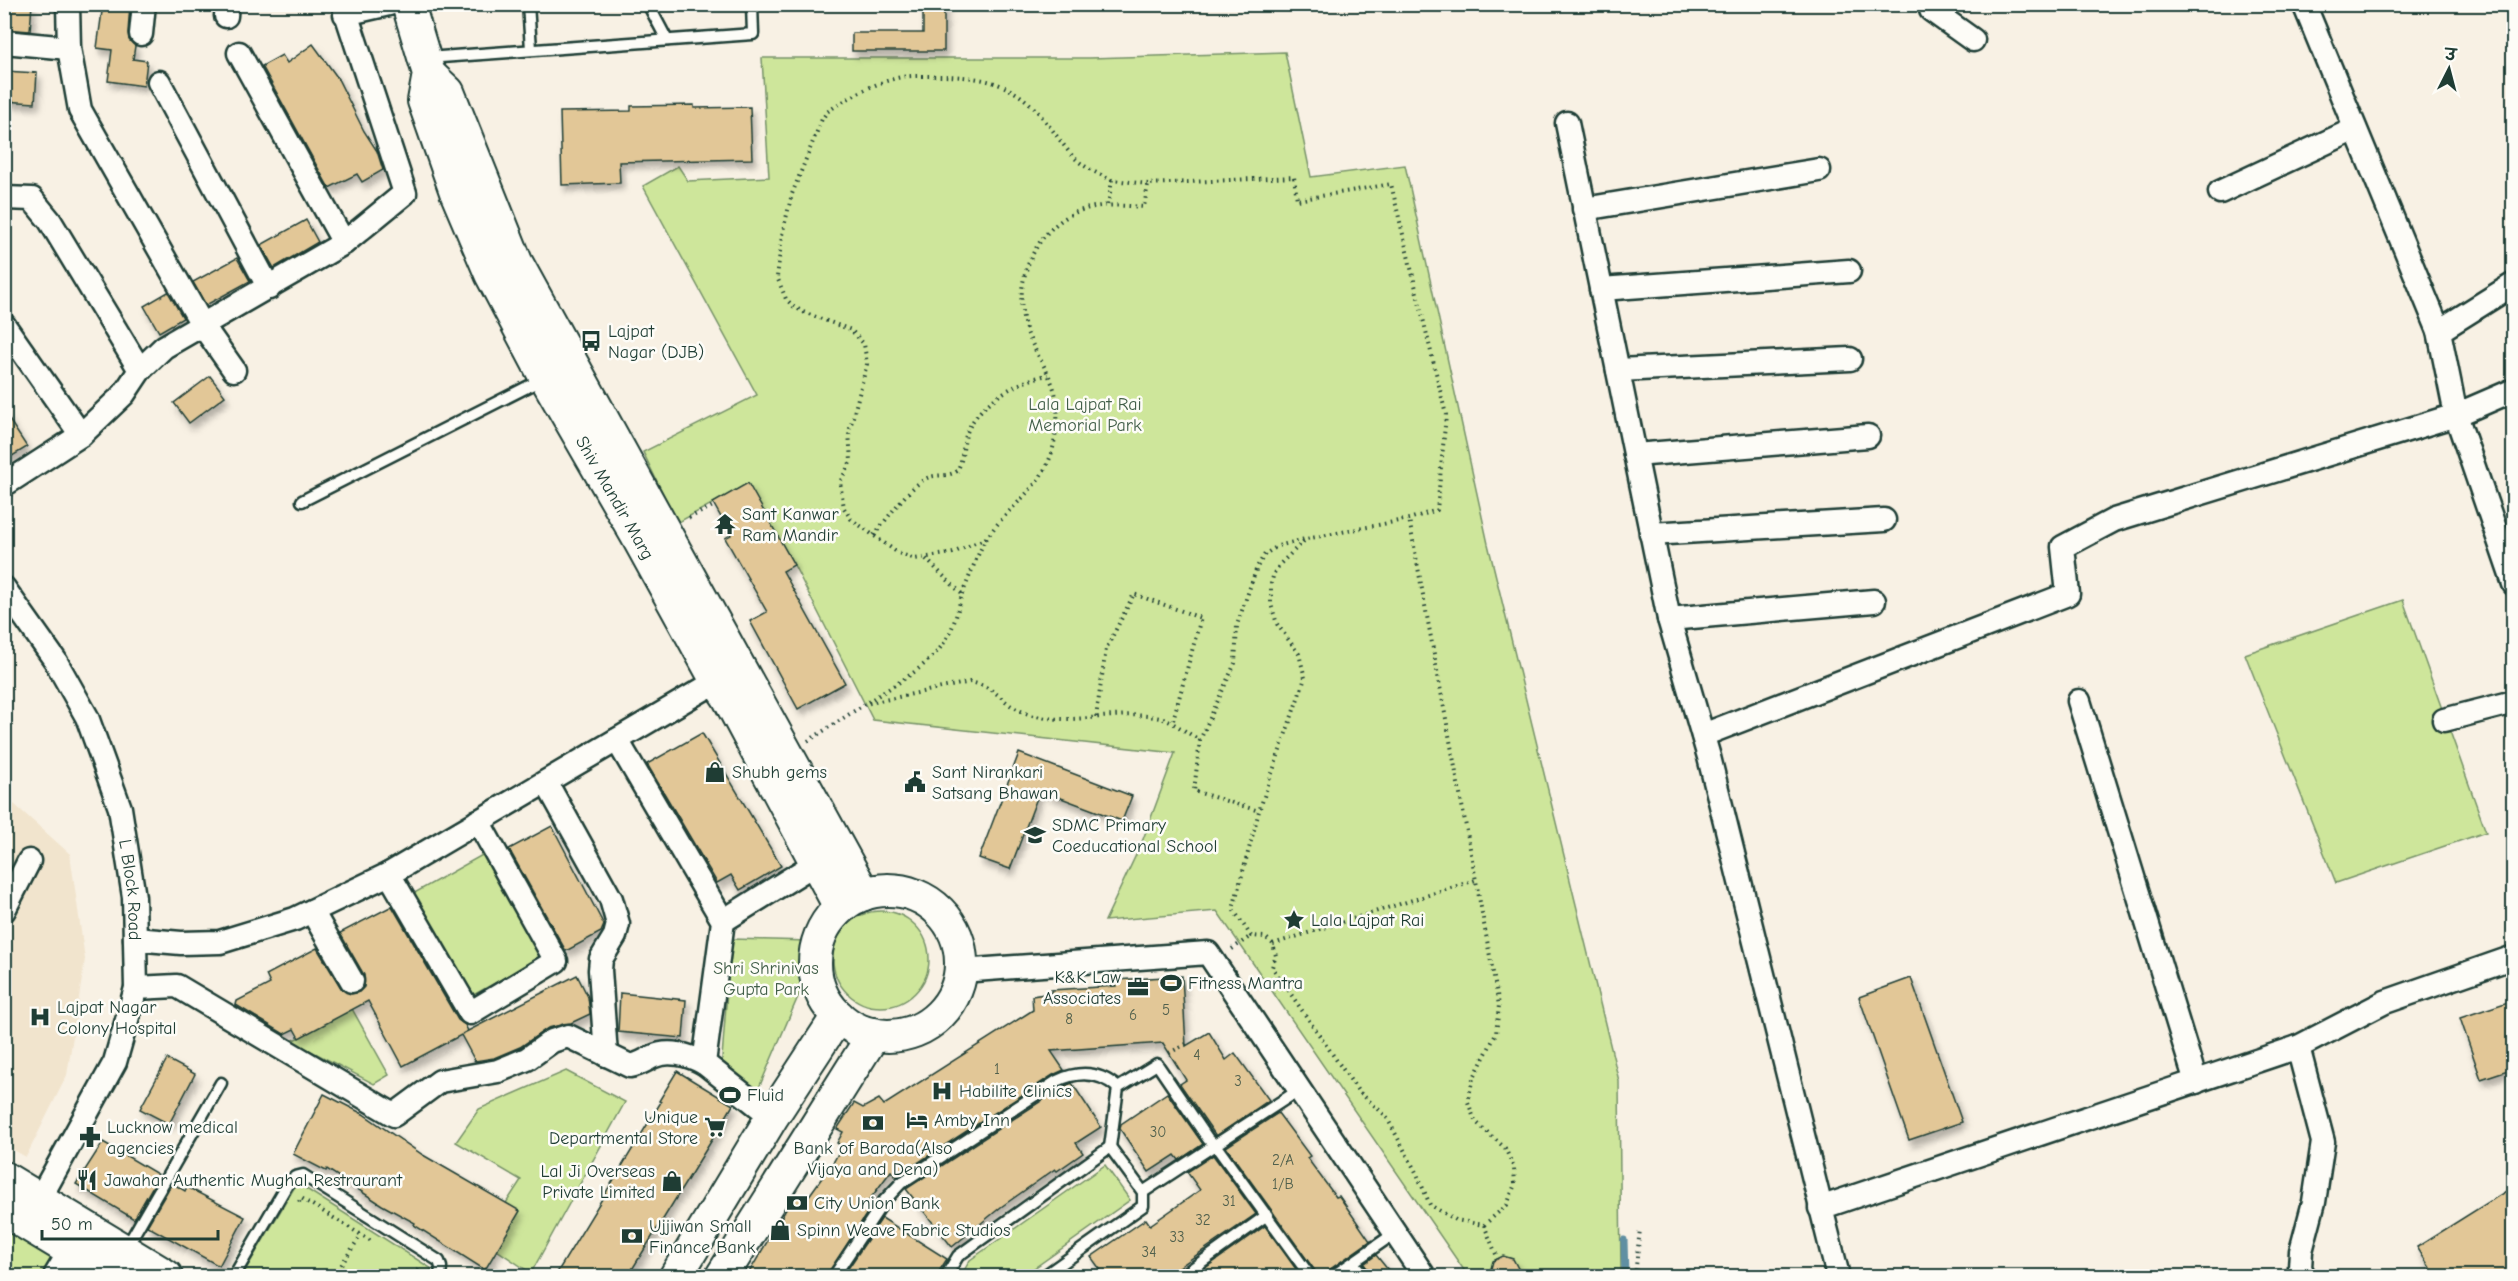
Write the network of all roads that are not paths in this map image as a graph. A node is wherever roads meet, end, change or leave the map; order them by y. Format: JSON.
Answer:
{"nodes":[{"id":1,"x":68,"y":4,"type":"edge"},
{"id":2,"x":144,"y":4,"type":"edge"},
{"id":3,"x":389,"y":4,"type":"edge"},
{"id":4,"x":408,"y":4,"type":"edge"},
{"id":5,"x":528,"y":4,"type":"edge"},
{"id":6,"x":648,"y":4,"type":"edge"},
{"id":7,"x":752,"y":4,"type":"edge"},
{"id":8,"x":1935,"y":4,"type":"edge"},
{"id":9,"x":2304,"y":4,"type":"edge"},
{"id":10,"x":344,"y":9,"type":"edge"},
{"id":11,"x":141,"y":34,"type":"dead end"},
{"id":12,"x":667,"y":40,"type":"junction"},
{"id":13,"x":1973,"y":40,"type":"dead end"},
{"id":14,"x":4,"y":42,"type":"edge"},
{"id":15,"x":69,"y":48,"type":"junction"},
{"id":16,"x":531,"y":50,"type":"junction"},
{"id":17,"x":239,"y":53,"type":"dead end"},
{"id":18,"x":426,"y":66,"type":"junction"},
{"id":19,"x":159,"y":82,"type":"dead end"},
{"id":20,"x":1567,"y":123,"type":"dead end"},
{"id":21,"x":2355,"y":129,"type":"junction"},
{"id":22,"x":1819,"y":170,"type":"dead end"},
{"id":23,"x":2220,"y":192,"type":"dead end"},
{"id":24,"x":4,"y":198,"type":"edge"},
{"id":25,"x":1584,"y":209,"type":"junction"},
{"id":26,"x":344,"y":243,"type":"junction"},
{"id":27,"x":1849,"y":270,"type":"dead end"},
{"id":28,"x":2514,"y":284,"type":"edge"},
{"id":29,"x":269,"y":288,"type":"junction"},
{"id":30,"x":1601,"y":289,"type":"junction"},
{"id":31,"x":4,"y":325,"type":"edge"},
{"id":32,"x":203,"y":326,"type":"junction"},
{"id":33,"x":2439,"y":331,"type":"junction"},
{"id":34,"x":1850,"y":359,"type":"dead end"},
{"id":35,"x":141,"y":370,"type":"junction"},
{"id":36,"x":234,"y":370,"type":"dead end"},
{"id":37,"x":1618,"y":370,"type":"junction"},
{"id":38,"x":546,"y":378,"type":"junction"},
{"id":39,"x":2514,"y":390,"type":"edge"},
{"id":40,"x":2456,"y":415,"type":"junction"},
{"id":41,"x":81,"y":435,"type":"junction"},
{"id":42,"x":1868,"y":436,"type":"dead end"},
{"id":43,"x":1635,"y":455,"type":"junction"},
{"id":44,"x":6,"y":482,"type":"edge"},
{"id":45,"x":302,"y":501,"type":"dead end"},
{"id":46,"x":1884,"y":520,"type":"dead end"},
{"id":47,"x":1651,"y":534,"type":"junction"},
{"id":48,"x":2514,"y":584,"type":"edge"},
{"id":49,"x":4,"y":588,"type":"edge"},
{"id":50,"x":1875,"y":602,"type":"dead end"},
{"id":51,"x":1669,"y":619,"type":"junction"},
{"id":52,"x":717,"y":681,"type":"junction"},
{"id":53,"x":2079,"y":701,"type":"dead end"},
{"id":54,"x":2514,"y":702,"type":"edge"},
{"id":55,"x":2444,"y":720,"type":"dead end"},
{"id":56,"x":1703,"y":735,"type":"junction"},
{"id":57,"x":617,"y":740,"type":"junction"},
{"id":58,"x":546,"y":782,"type":"junction"},
{"id":59,"x":478,"y":821,"type":"junction"},
{"id":60,"x":29,"y":861,"type":"dead end"},
{"id":61,"x":816,"y":863,"type":"junction"},
{"id":62,"x":389,"y":874,"type":"junction"},
{"id":63,"x":852,"y":900,"type":"junction"},
{"id":64,"x":4,"y":909,"type":"edge"},
{"id":65,"x":312,"y":911,"type":"junction"},
{"id":66,"x":723,"y":921,"type":"junction"},
{"id":67,"x":135,"y":939,"type":"junction"},
{"id":68,"x":2514,"y":957,"type":"edge"},
{"id":69,"x":961,"y":971,"type":"junction"},
{"id":70,"x":352,"y":981,"type":"dead end"},
{"id":71,"x":136,"y":988,"type":"junction"},
{"id":72,"x":838,"y":1016,"type":"junction"},
{"id":73,"x":874,"y":1034,"type":"junction"},
{"id":74,"x":2298,"y":1047,"type":"junction"},
{"id":75,"x":606,"y":1055,"type":"junction"},
{"id":76,"x":704,"y":1063,"type":"junction"},
{"id":77,"x":2196,"y":1082,"type":"junction"},
{"id":78,"x":221,"y":1083,"type":"dead end"},
{"id":79,"x":1118,"y":1089,"type":"junction"},
{"id":80,"x":1299,"y":1090,"type":"junction"},
{"id":81,"x":772,"y":1117,"type":"junction"},
{"id":82,"x":1216,"y":1146,"type":"junction"},
{"id":83,"x":1110,"y":1147,"type":"junction"},
{"id":84,"x":4,"y":1178,"type":"edge"},
{"id":85,"x":1143,"y":1192,"type":"junction"},
{"id":86,"x":39,"y":1200,"type":"junction"},
{"id":87,"x":1820,"y":1208,"type":"junction"},
{"id":88,"x":6,"y":1215,"type":"edge"},
{"id":89,"x":1267,"y":1215,"type":"junction"},
{"id":90,"x":1395,"y":1233,"type":"junction"},
{"id":91,"x":1353,"y":1263,"type":"junction"},
{"id":92,"x":63,"y":1264,"type":"edge"},
{"id":93,"x":119,"y":1264,"type":"edge"},
{"id":94,"x":1362,"y":1273,"type":"dead end"},
{"id":95,"x":166,"y":1276,"type":"edge"},
{"id":96,"x":234,"y":1276,"type":"edge"},
{"id":97,"x":440,"y":1276,"type":"edge"},
{"id":98,"x":676,"y":1276,"type":"edge"},
{"id":99,"x":722,"y":1276,"type":"edge"},
{"id":100,"x":834,"y":1276,"type":"edge"},
{"id":101,"x":946,"y":1276,"type":"edge"},
{"id":102,"x":1044,"y":1276,"type":"edge"},
{"id":103,"x":1182,"y":1276,"type":"edge"},
{"id":104,"x":1310,"y":1276,"type":"edge"},
{"id":105,"x":1334,"y":1276,"type":"edge"},
{"id":106,"x":1424,"y":1276,"type":"edge"},
{"id":107,"x":1838,"y":1276,"type":"edge"},
{"id":108,"x":2304,"y":1276,"type":"edge"}],
"edges":[{"from":1,"to":15,"type":"street"},
{"from":2,"to":11,"type":"street"},
{"from":3,"to":10,"type":"street"},
{"from":4,"to":18,"type":"street","name":"Shiv Mandir Marg"},
{"from":5,"to":16,"type":"lane"},
{"from":6,"to":12,"type":"lane"},
{"from":7,"to":12,"type":"lane"},
{"from":8,"to":13,"type":"street"},
{"from":9,"to":21,"type":"street"},
{"from":10,"to":26,"type":"street"},
{"from":12,"to":16,"type":"lane"},
{"from":14,"to":15,"type":"street"},
{"from":15,"to":32,"type":"street"},
{"from":16,"to":18,"type":"lane"},
{"from":17,"to":26,"type":"street"},
{"from":18,"to":38,"type":"street","name":"Shiv Mandir Marg"},
{"from":18,"to":63,"type":"street","name":"Shiv Mandir Marg"},
{"from":19,"to":29,"type":"street"},
{"from":20,"to":25,"type":"street"},
{"from":21,"to":23,"type":"street"},
{"from":21,"to":33,"type":"street"},
{"from":22,"to":25,"type":"street"},
{"from":24,"to":35,"type":"street"},
{"from":25,"to":30,"type":"street"},
{"from":26,"to":29,"type":"street"},
{"from":27,"to":30,"type":"street"},
{"from":28,"to":33,"type":"street"},
{"from":29,"to":32,"type":"street"},
{"from":30,"to":37,"type":"street"},
{"from":31,"to":41,"type":"street"},
{"from":32,"to":35,"type":"street"},
{"from":32,"to":36,"type":"street"},
{"from":33,"to":40,"type":"street"},
{"from":34,"to":37,"type":"street"},
{"from":35,"to":41,"type":"street"},
{"from":37,"to":43,"type":"street"},
{"from":38,"to":45,"type":"lane"},
{"from":38,"to":52,"type":"street","name":"Shiv Mandir Marg"},
{"from":39,"to":40,"type":"street"},
{"from":40,"to":48,"type":"street"},
{"from":40,"to":56,"type":"street"},
{"from":41,"to":44,"type":"street"},
{"from":42,"to":43,"type":"street"},
{"from":43,"to":47,"type":"street"},
{"from":46,"to":47,"type":"street"},
{"from":47,"to":51,"type":"street"},
{"from":49,"to":67,"type":"street","name":"L Block Road"},
{"from":50,"to":51,"type":"street"},
{"from":51,"to":56,"type":"street"},
{"from":52,"to":57,"type":"street"},
{"from":52,"to":61,"type":"street","name":"Shiv Mandir Marg"},
{"from":53,"to":77,"type":"street"},
{"from":54,"to":55,"type":"street"},
{"from":56,"to":87,"type":"street"},
{"from":57,"to":58,"type":"street"},
{"from":57,"to":66,"type":"street"},
{"from":58,"to":59,"type":"street"},
{"from":58,"to":75,"type":"street"},
{"from":59,"to":62,"type":"street"},
{"from":59,"to":62,"type":"street"},
{"from":60,"to":64,"type":"street"},
{"from":61,"to":63,"type":"street","name":"Shiv Mandir Marg"},
{"from":61,"to":66,"type":"street"},
{"from":62,"to":65,"type":"street"},
{"from":63,"to":69,"type":"street"},
{"from":63,"to":72,"type":"street"},
{"from":65,"to":67,"type":"street"},
{"from":65,"to":70,"type":"street"},
{"from":66,"to":76,"type":"street"},
{"from":67,"to":71,"type":"street","name":"L Block Road"},
{"from":68,"to":74,"type":"street"},
{"from":69,"to":73,"type":"street"},
{"from":69,"to":80,"type":"street"},
{"from":71,"to":75,"type":"street"},
{"from":71,"to":86,"type":"street","name":"L Block Road"},
{"from":72,"to":73,"type":"street"},
{"from":72,"to":81,"type":"street"},
{"from":73,"to":99,"type":"street"},
{"from":74,"to":77,"type":"street"},
{"from":74,"to":108,"type":"street"},
{"from":75,"to":76,"type":"street"},
{"from":76,"to":81,"type":"street"},
{"from":77,"to":87,"type":"street"},
{"from":78,"to":93,"type":"lane"},
{"from":79,"to":82,"type":"lane"},
{"from":79,"to":83,"type":"lane"},
{"from":79,"to":100,"type":"lane"},
{"from":80,"to":82,"type":"lane"},
{"from":80,"to":90,"type":"street"},
{"from":81,"to":98,"type":"street"},
{"from":82,"to":85,"type":"lane"},
{"from":82,"to":89,"type":"lane"},
{"from":83,"to":85,"type":"lane"},
{"from":83,"to":101,"type":"lane"},
{"from":84,"to":86,"type":"street"},
{"from":85,"to":102,"type":"lane"},
{"from":86,"to":93,"type":"street"},
{"from":87,"to":107,"type":"street"},
{"from":88,"to":92,"type":"street"},
{"from":89,"to":103,"type":"lane"},
{"from":89,"to":104,"type":"lane"},
{"from":90,"to":91,"type":"lane"},
{"from":90,"to":106,"type":"street"},
{"from":91,"to":94,"type":"lane"},
{"from":91,"to":105,"type":"lane"},
{"from":92,"to":93,"type":"street"},
{"from":93,"to":95,"type":"street"},
{"from":96,"to":97,"type":"lane"}]}
